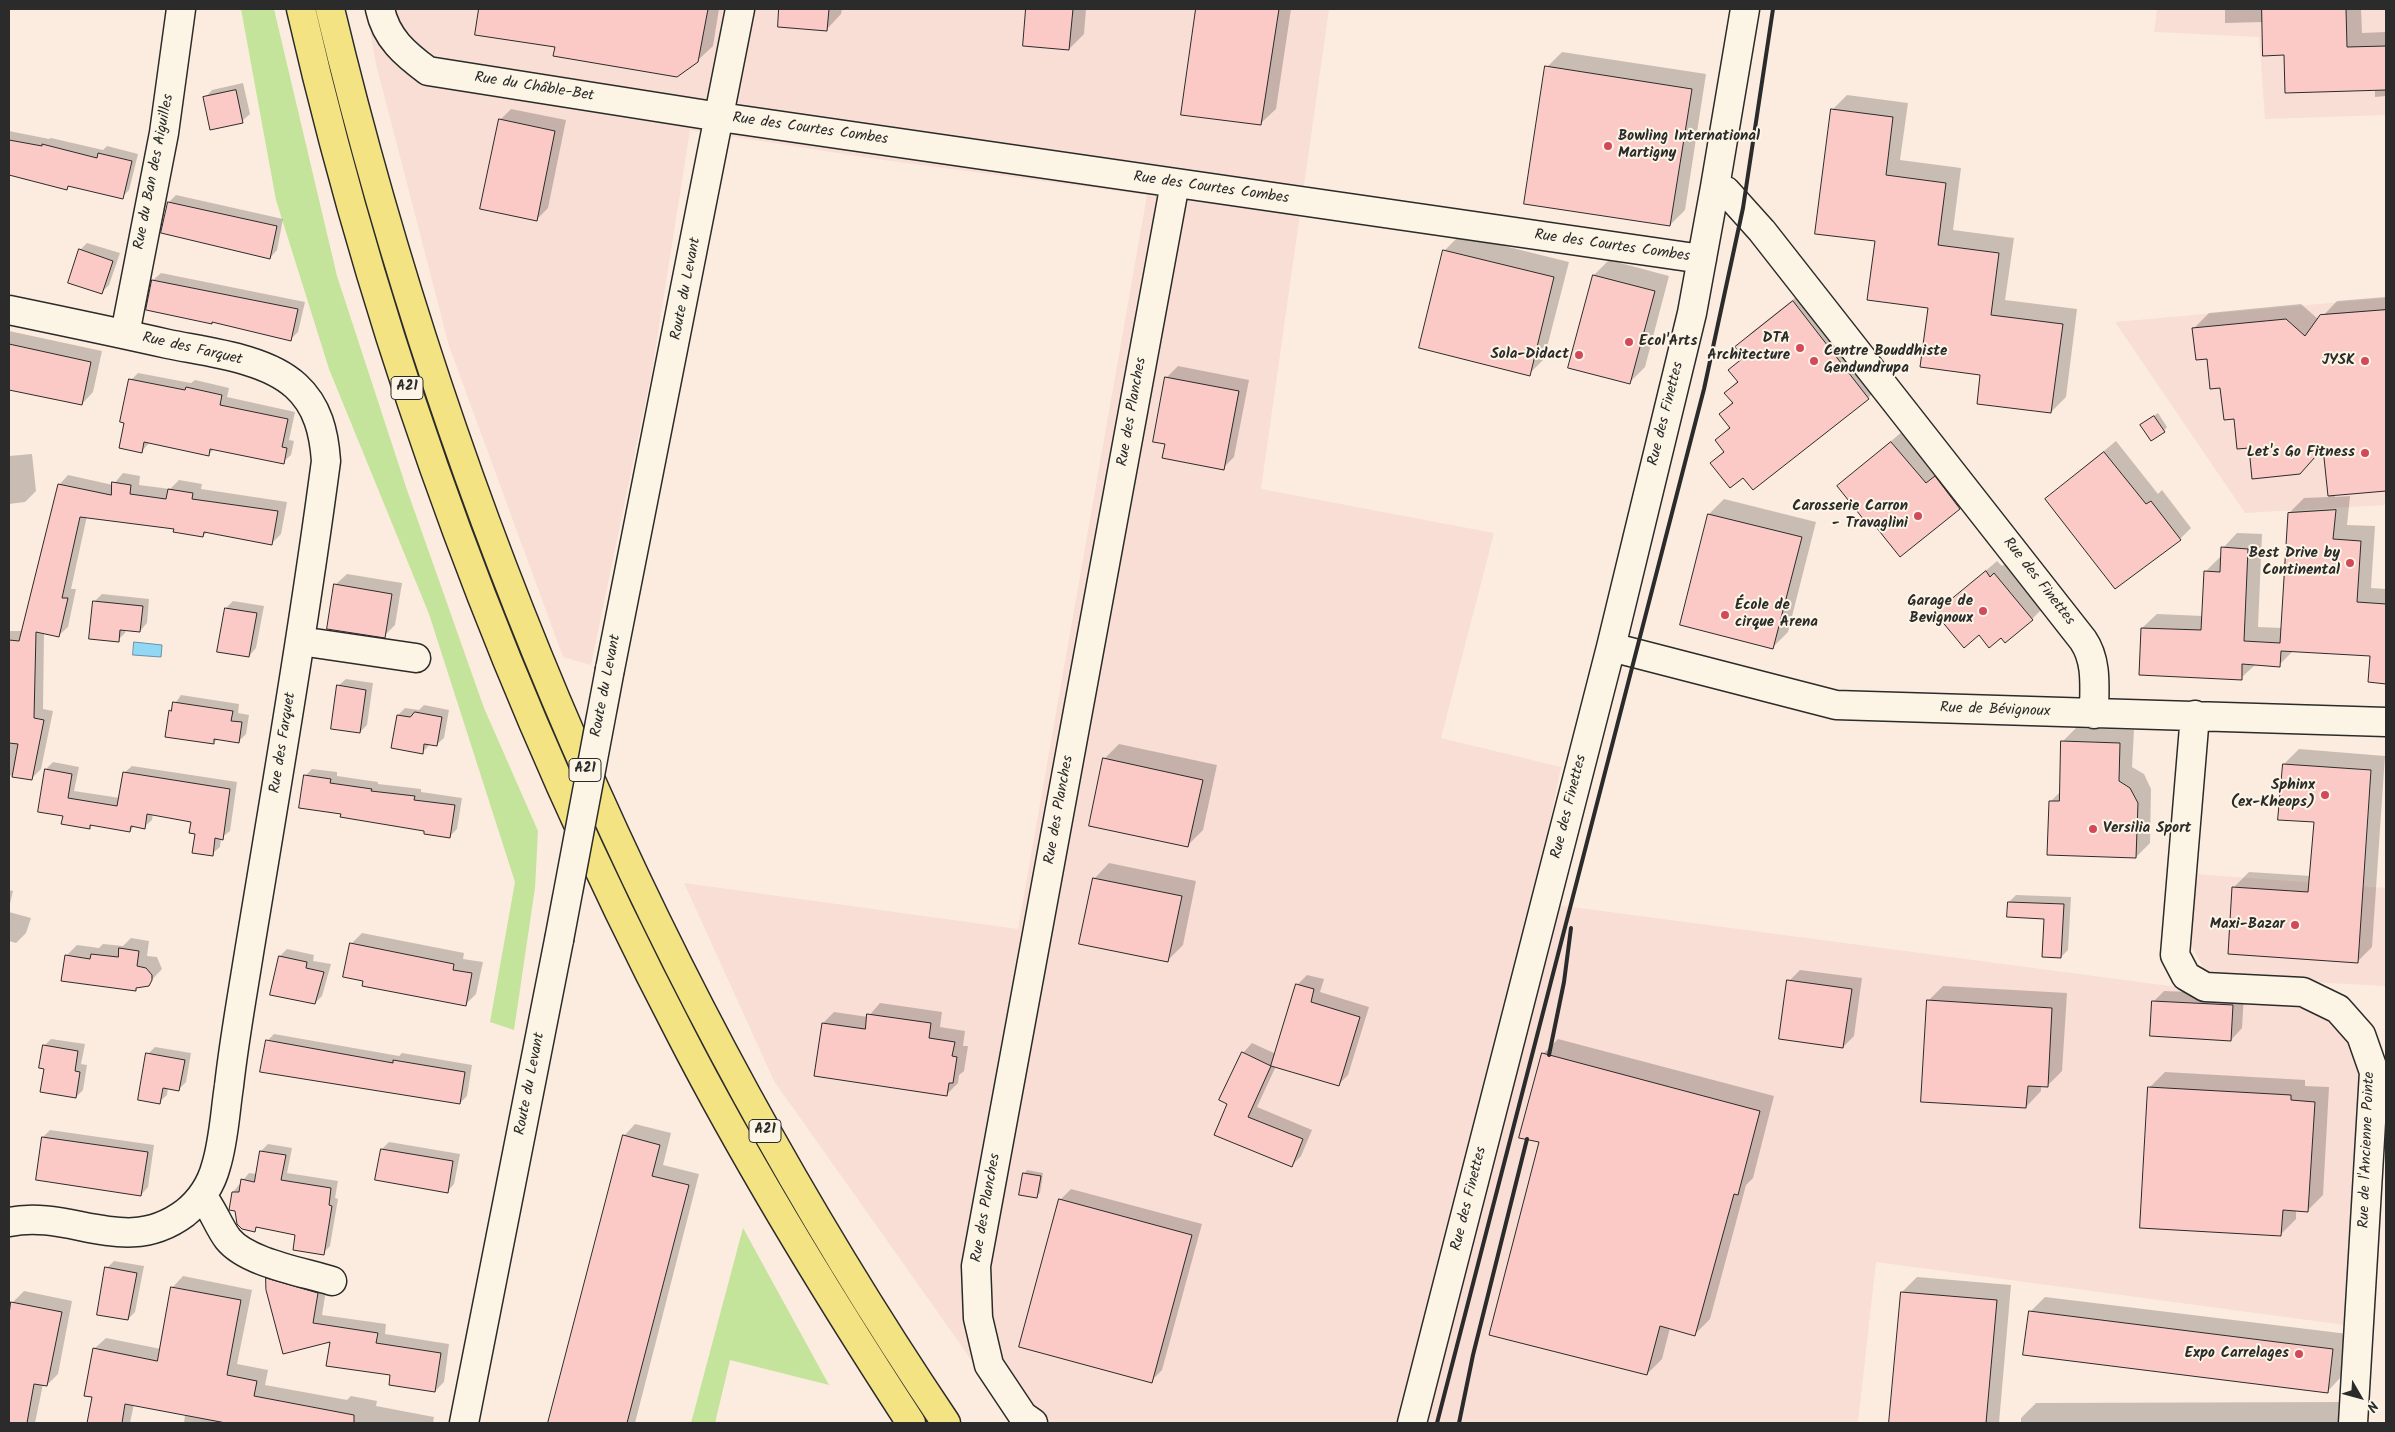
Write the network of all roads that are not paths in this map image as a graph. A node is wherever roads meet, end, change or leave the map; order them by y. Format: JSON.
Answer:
{"nodes":[{"id":1,"x":181,"y":9,"type":"edge"},
{"id":2,"x":301,"y":9,"type":"edge"},
{"id":3,"x":330,"y":9,"type":"edge"},
{"id":4,"x":380,"y":9,"type":"edge"},
{"id":5,"x":740,"y":9,"type":"edge"},
{"id":6,"x":1744,"y":9,"type":"edge"},
{"id":7,"x":720,"y":117,"type":"junction"},
{"id":8,"x":1175,"y":183,"type":"junction"},
{"id":9,"x":1716,"y":187,"type":"junction"},
{"id":10,"x":1702,"y":259,"type":"junction"},
{"id":11,"x":9,"y":310,"type":"edge"},
{"id":12,"x":124,"y":334,"type":"junction"},
{"id":13,"x":300,"y":641,"type":"junction"},
{"id":14,"x":1611,"y":646,"type":"junction"},
{"id":15,"x":416,"y":658,"type":"dead end"},
{"id":16,"x":2094,"y":714,"type":"junction"},
{"id":17,"x":2196,"y":715,"type":"junction"},
{"id":18,"x":2386,"y":722,"type":"edge"},
{"id":19,"x":202,"y":1196,"type":"junction"},
{"id":20,"x":9,"y":1222,"type":"edge"},
{"id":21,"x":332,"y":1280,"type":"dead end"},
{"id":22,"x":464,"y":1423,"type":"edge"},
{"id":23,"x":911,"y":1423,"type":"edge"},
{"id":24,"x":946,"y":1423,"type":"edge"},
{"id":25,"x":1033,"y":1423,"type":"edge"},
{"id":26,"x":1412,"y":1423,"type":"edge"},
{"id":27,"x":2353,"y":1423,"type":"edge"}],
"edges":[{"from":1,"to":12,"type":"street","name":"Rue du Ban des Aiguilles"},
{"from":2,"to":23,"type":"highway","number":"A21"},
{"from":3,"to":24,"type":"highway","number":"A21"},
{"from":4,"to":7,"type":"street","name":"Rue du Châble-Bet"},
{"from":5,"to":7,"type":"street","name":"Route du Levant"},
{"from":6,"to":9,"type":"street","name":"Rue des Finettes"},
{"from":7,"to":8,"type":"street","name":"Rue des Courtes Combes"},
{"from":7,"to":22,"type":"street","name":"Route du Levant","bridge":true},
{"from":8,"to":10,"type":"street","name":"Rue des Courtes Combes"},
{"from":8,"to":25,"type":"street","name":"Rue des Planches"},
{"from":9,"to":10,"type":"street","name":"Rue des Finettes"},
{"from":9,"to":16,"type":"street","name":"Rue des Finettes"},
{"from":10,"to":14,"type":"street","name":"Rue des Finettes"},
{"from":11,"to":12,"type":"street","name":"Rue des Farquet"},
{"from":12,"to":13,"type":"street","name":"Rue des Farquet"},
{"from":13,"to":15,"type":"street"},
{"from":13,"to":19,"type":"street","name":"Rue des Farquet"},
{"from":14,"to":16,"type":"street","name":"Rue de Bévignoux"},
{"from":14,"to":26,"type":"street","name":"Rue des Finettes"},
{"from":16,"to":17,"type":"street","name":"Rue de Bévignoux"},
{"from":17,"to":18,"type":"street","name":"Rue de Bévignoux"},
{"from":17,"to":27,"type":"street","name":"Rue de l'Ancienne Pointe"},
{"from":19,"to":20,"type":"street","name":"Rue des Farquet"},
{"from":19,"to":21,"type":"street"}]}
